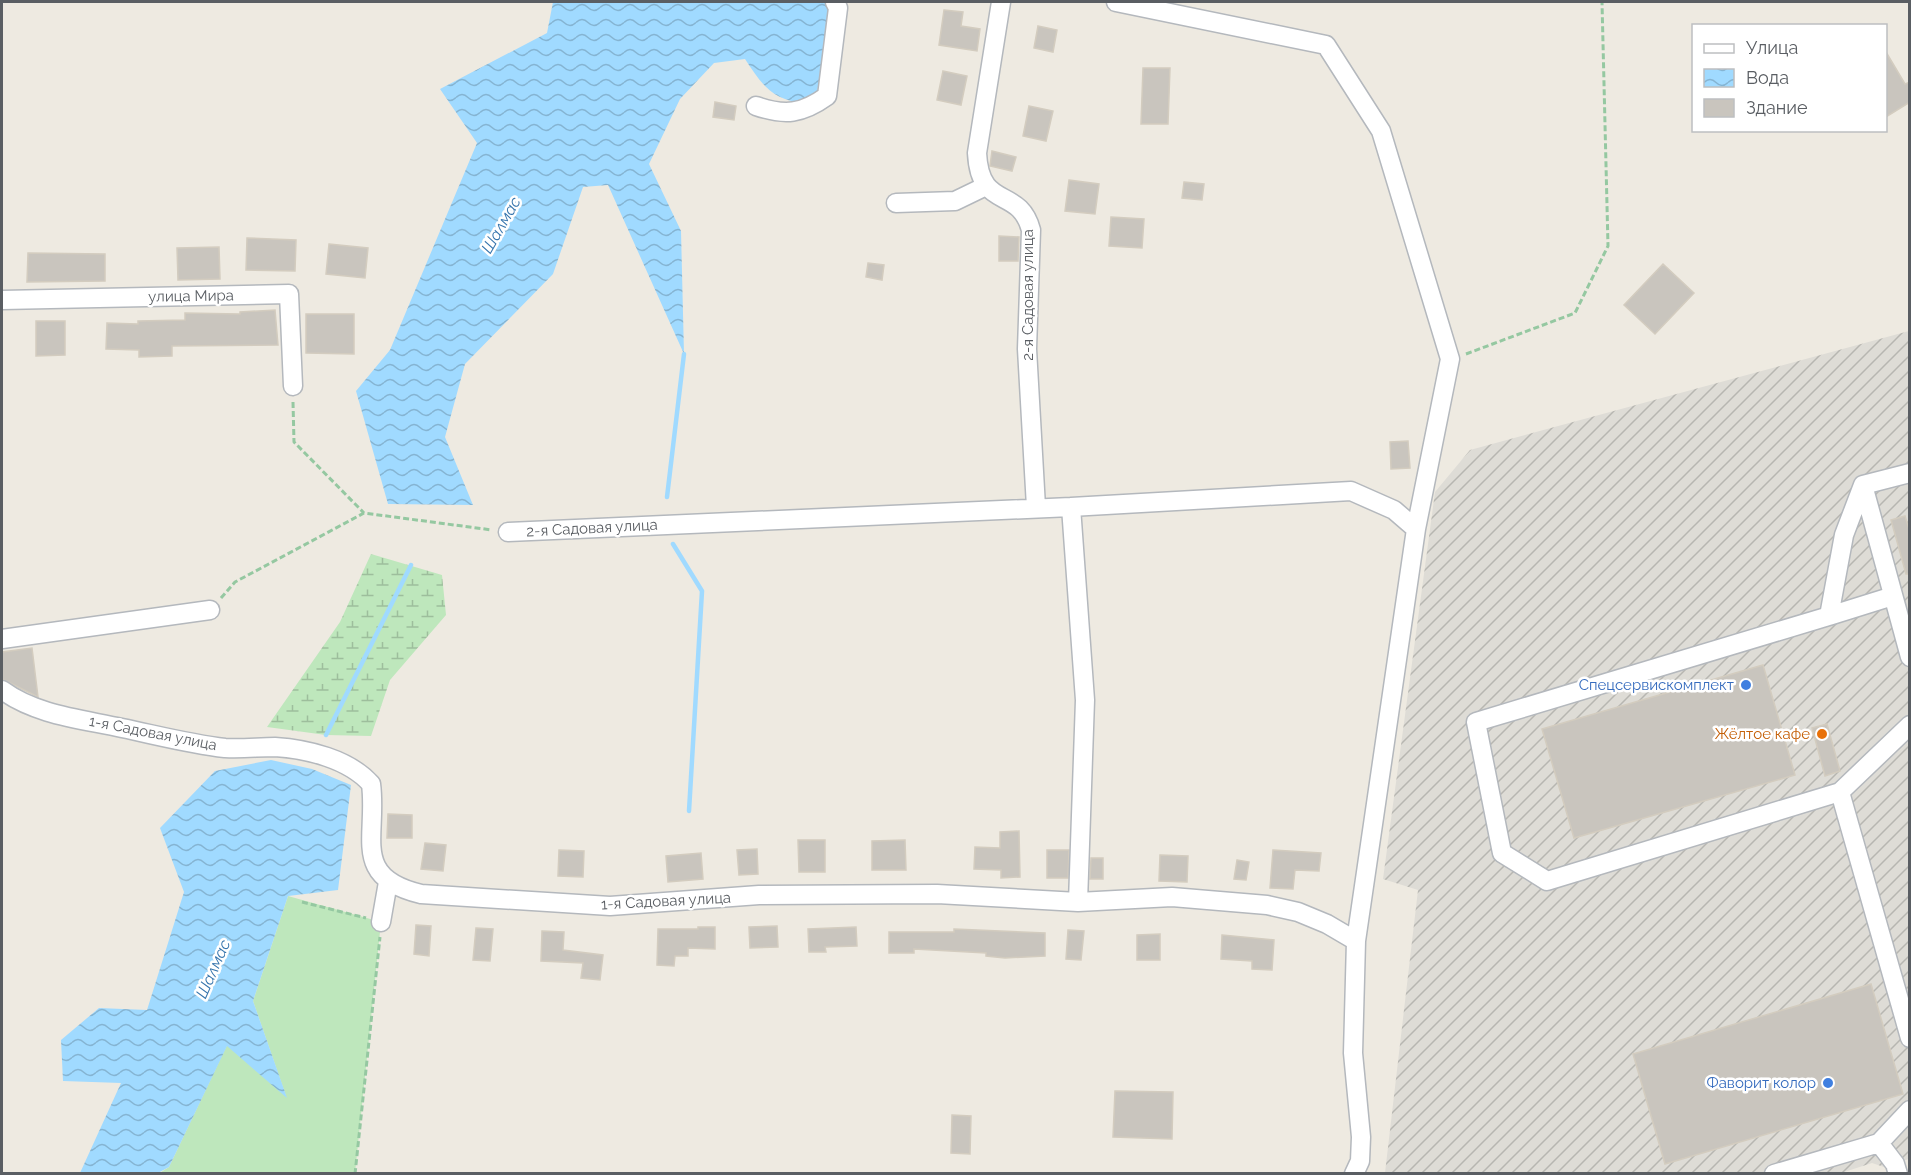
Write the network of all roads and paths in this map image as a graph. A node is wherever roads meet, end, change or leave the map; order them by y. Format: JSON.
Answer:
{"nodes":[{"id":1,"x":835,"y":2,"type":"edge"},
{"id":2,"x":1001,"y":2,"type":"edge"},
{"id":3,"x":1116,"y":2,"type":"edge"},
{"id":4,"x":1602,"y":2,"type":"edge"},
{"id":5,"x":756,"y":106,"type":"dead end"},
{"id":6,"x":986,"y":186,"type":"junction"},
{"id":7,"x":896,"y":203,"type":"dead end"},
{"id":8,"x":2,"y":300,"type":"edge"},
{"id":9,"x":1450,"y":359,"type":"junction"},
{"id":10,"x":293,"y":386,"type":"joint"},
{"id":11,"x":1910,"y":473,"type":"edge"},
{"id":12,"x":1863,"y":485,"type":"junction"},
{"id":13,"x":1036,"y":507,"type":"junction"},
{"id":14,"x":1071,"y":507,"type":"junction"},
{"id":15,"x":364,"y":513,"type":"junction"},
{"id":16,"x":1416,"y":529,"type":"junction"},
{"id":17,"x":508,"y":532,"type":"joint"},
{"id":18,"x":1893,"y":596,"type":"junction"},
{"id":19,"x":210,"y":610,"type":"joint"},
{"id":20,"x":1829,"y":616,"type":"junction"},
{"id":21,"x":2,"y":639,"type":"edge"},
{"id":22,"x":1910,"y":657,"type":"edge"},
{"id":23,"x":2,"y":690,"type":"edge"},
{"id":24,"x":1910,"y":725,"type":"edge"},
{"id":25,"x":1840,"y":792,"type":"junction"},
{"id":26,"x":388,"y":882,"type":"junction"},
{"id":27,"x":302,"y":902,"type":"dead end"},
{"id":28,"x":1078,"y":902,"type":"junction"},
{"id":29,"x":381,"y":922,"type":"junction"},
{"id":30,"x":1356,"y":941,"type":"junction"},
{"id":31,"x":1910,"y":1038,"type":"edge"},
{"id":32,"x":1910,"y":1110,"type":"edge"},
{"id":33,"x":1879,"y":1143,"type":"junction"},
{"id":34,"x":355,"y":1173,"type":"edge"},
{"id":35,"x":1354,"y":1173,"type":"edge"},
{"id":36,"x":1774,"y":1173,"type":"edge"},
{"id":37,"x":1898,"y":1173,"type":"edge"}],
"edges":[{"from":1,"to":5,"type":"street"},
{"from":2,"to":6,"type":"street"},
{"from":3,"to":9,"type":"street"},
{"from":4,"to":9,"type":"path"},
{"from":6,"to":7,"type":"street"},
{"from":6,"to":13,"type":"street","name":"2-я Садовая улица"},
{"from":8,"to":10,"type":"street","name":"улица Мира"},
{"from":9,"to":16,"type":"street"},
{"from":10,"to":15,"type":"path"},
{"from":11,"to":12,"type":"street"},
{"from":12,"to":18,"type":"street"},
{"from":12,"to":20,"type":"street"},
{"from":13,"to":14,"type":"street","name":"2-я Садовая улица"},
{"from":13,"to":17,"type":"street","name":"2-я Садовая улица"},
{"from":14,"to":16,"type":"street","name":"2-я Садовая улица"},
{"from":14,"to":28,"type":"street"},
{"from":15,"to":17,"type":"path"},
{"from":15,"to":19,"type":"path"},
{"from":16,"to":30,"type":"street"},
{"from":18,"to":20,"type":"street"},
{"from":18,"to":22,"type":"street"},
{"from":19,"to":21,"type":"street"},
{"from":20,"to":25,"type":"street"},
{"from":23,"to":26,"type":"street","name":"1-я Садовая улица"},
{"from":24,"to":25,"type":"street"},
{"from":25,"to":31,"type":"street"},
{"from":26,"to":28,"type":"street","name":"1-я Садовая улица"},
{"from":26,"to":29,"type":"street"},
{"from":27,"to":29,"type":"path"},
{"from":28,"to":30,"type":"street","name":"1-я Садовая улица"},
{"from":29,"to":34,"type":"path"},
{"from":30,"to":35,"type":"street"},
{"from":32,"to":33,"type":"street"},
{"from":33,"to":36,"type":"street"},
{"from":33,"to":37,"type":"street"}]}
